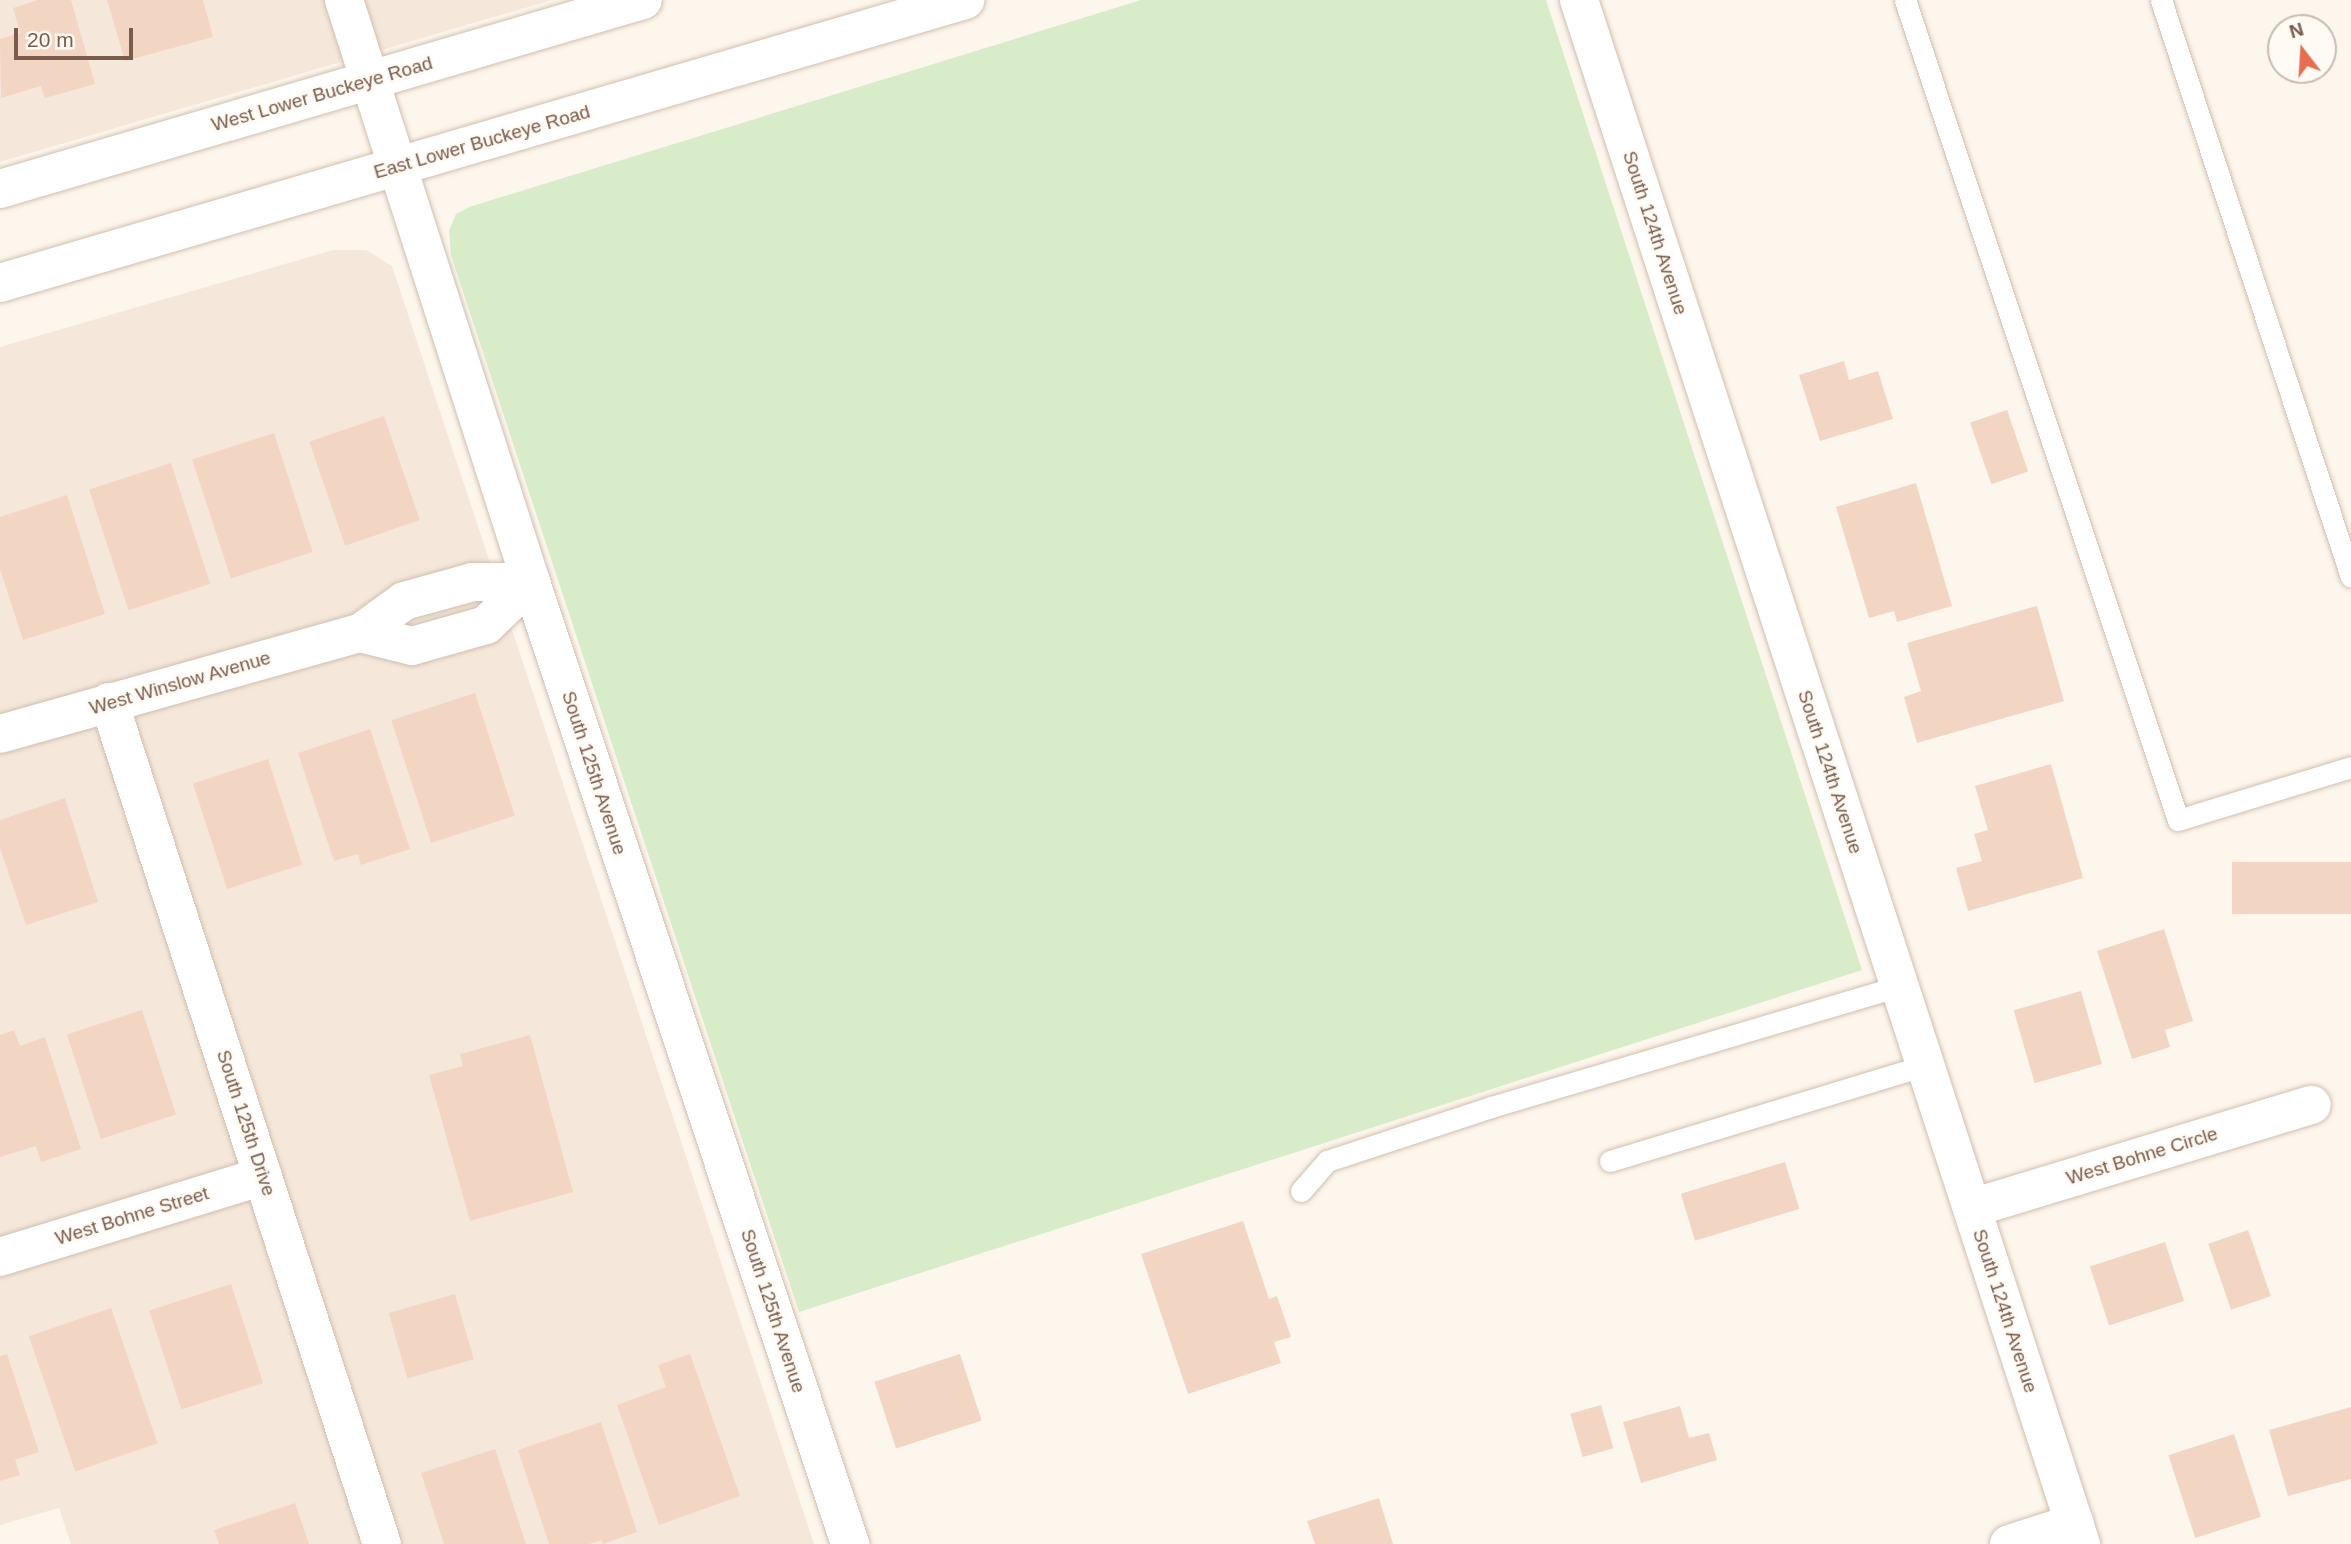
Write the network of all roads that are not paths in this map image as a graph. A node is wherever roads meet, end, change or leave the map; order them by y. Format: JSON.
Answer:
{"nodes":[{"id":1,"x":344,"y":0,"type":"edge"},
{"id":2,"x":643,"y":0,"type":"edge"},
{"id":3,"x":965,"y":0,"type":"edge"},
{"id":4,"x":1579,"y":0,"type":"edge"},
{"id":5,"x":1905,"y":0,"type":"edge"},
{"id":6,"x":2161,"y":0,"type":"edge"},
{"id":7,"x":369,"y":80,"type":"junction"},
{"id":8,"x":396,"y":167,"type":"junction"},
{"id":9,"x":0,"y":189,"type":"edge"},
{"id":10,"x":0,"y":283,"type":"edge"},
{"id":11,"x":2351,"y":577,"type":"edge"},
{"id":12,"x":531,"y":582,"type":"junction"},
{"id":13,"x":109,"y":702,"type":"junction"},
{"id":14,"x":0,"y":734,"type":"edge"},
{"id":15,"x":2351,"y":767,"type":"edge"},
{"id":16,"x":1900,"y":986,"type":"junction"},
{"id":17,"x":1926,"y":1065,"type":"junction"},
{"id":18,"x":2312,"y":1105,"type":"dead end"},
{"id":19,"x":1610,"y":1161,"type":"dead end"},
{"id":20,"x":263,"y":1176,"type":"junction"},
{"id":21,"x":1301,"y":1191,"type":"dead end"},
{"id":22,"x":1972,"y":1208,"type":"junction"},
{"id":23,"x":0,"y":1256,"type":"edge"},
{"id":24,"x":2078,"y":1534,"type":"edge"},
{"id":25,"x":382,"y":1544,"type":"edge"},
{"id":26,"x":850,"y":1544,"type":"edge"},
{"id":27,"x":2009,"y":1544,"type":"edge"}],
"edges":[{"from":1,"to":7,"type":"street","name":"South 125th Avenue"},
{"from":2,"to":7,"type":"street","name":"West Lower Buckeye Road"},
{"from":3,"to":8,"type":"street","name":"East Lower Buckeye Road"},
{"from":4,"to":16,"type":"street","name":"South 124th Avenue"},
{"from":5,"to":15,"type":"lane"},
{"from":6,"to":11,"type":"lane"},
{"from":7,"to":8,"type":"street","name":"South 125th Avenue"},
{"from":7,"to":9,"type":"street","name":"West Lower Buckeye Road"},
{"from":8,"to":10,"type":"street","name":"East Lower Buckeye Road"},
{"from":8,"to":12,"type":"street","name":"South 125th Avenue"},
{"from":12,"to":13,"type":"street","name":"West Winslow Avenue"},
{"from":12,"to":26,"type":"street","name":"South 125th Avenue"},
{"from":13,"to":14,"type":"street","name":"West Winslow Avenue"},
{"from":13,"to":20,"type":"street","name":"South 125th Drive"},
{"from":16,"to":17,"type":"street","name":"South 124th Avenue"},
{"from":16,"to":21,"type":"lane"},
{"from":17,"to":19,"type":"lane"},
{"from":17,"to":22,"type":"street","name":"South 124th Avenue"},
{"from":18,"to":22,"type":"street","name":"West Bohne Circle"},
{"from":20,"to":23,"type":"street","name":"West Bohne Street"},
{"from":20,"to":25,"type":"street","name":"South 125th Drive"},
{"from":22,"to":24,"type":"street","name":"South 124th Avenue"},
{"from":24,"to":27,"type":"street"}]}
